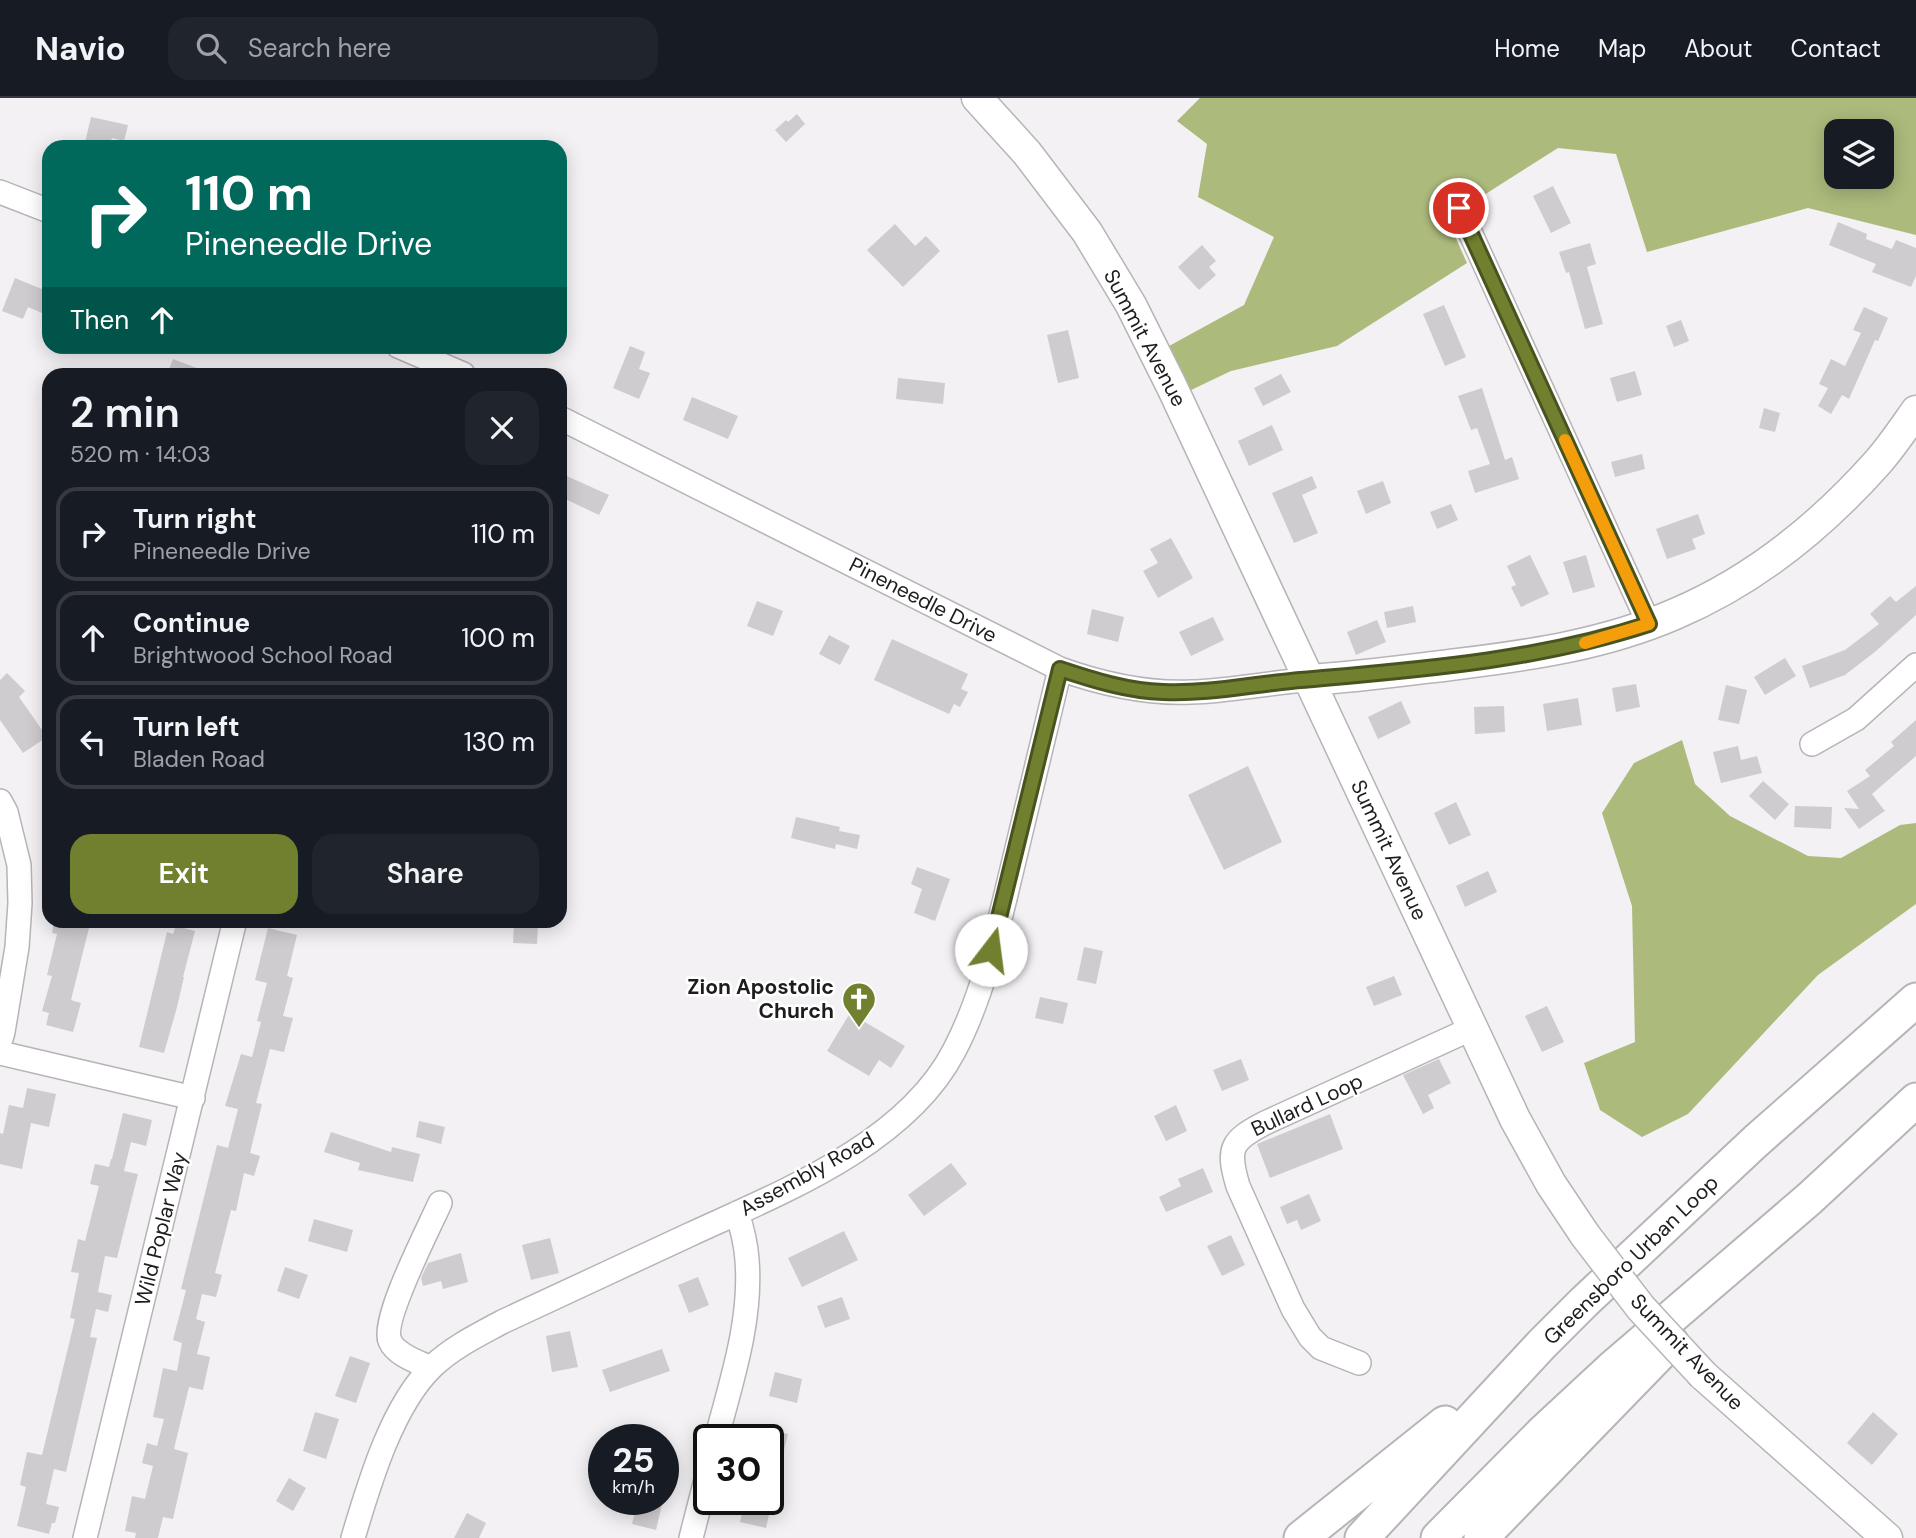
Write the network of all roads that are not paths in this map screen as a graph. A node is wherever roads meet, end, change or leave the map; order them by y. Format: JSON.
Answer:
{"nodes":[{"id":1,"x":977,"y":98,"type":"edge"},
{"id":2,"x":0,"y":192,"type":"edge"},
{"id":3,"x":42,"y":208,"type":"edge"},
{"id":4,"x":1459,"y":208,"type":"dead end"},
{"id":5,"x":417,"y":354,"type":"edge"},
{"id":6,"x":449,"y":368,"type":"edge"},
{"id":7,"x":1916,"y":411,"type":"edge"},
{"id":8,"x":567,"y":422,"type":"edge"},
{"id":9,"x":1649,"y":624,"type":"junction"},
{"id":10,"x":1916,"y":666,"type":"edge"},
{"id":11,"x":1060,"y":669,"type":"junction"},
{"id":12,"x":1309,"y":680,"type":"junction"},
{"id":13,"x":1812,"y":744,"type":"dead end"},
{"id":14,"x":0,"y":801,"type":"edge"},
{"id":15,"x":234,"y":928,"type":"edge"},
{"id":16,"x":1916,"y":1000,"type":"edge"},
{"id":17,"x":1473,"y":1028,"type":"junction"},
{"id":18,"x":0,"y":1042,"type":"edge"},
{"id":19,"x":0,"y":1053,"type":"edge"},
{"id":20,"x":193,"y":1098,"type":"junction"},
{"id":21,"x":1916,"y":1100,"type":"edge"},
{"id":22,"x":1809,"y":1199,"type":"junction"},
{"id":23,"x":440,"y":1203,"type":"dead end"},
{"id":24,"x":737,"y":1213,"type":"junction"},
{"id":25,"x":1542,"y":1344,"type":"junction"},
{"id":26,"x":1359,"y":1363,"type":"dead end"},
{"id":27,"x":431,"y":1368,"type":"junction"},
{"id":28,"x":720,"y":1424,"type":"edge"},
{"id":29,"x":697,"y":1515,"type":"edge"},
{"id":30,"x":1488,"y":1533,"type":"edge"},
{"id":31,"x":1880,"y":1536,"type":"edge"},
{"id":32,"x":85,"y":1538,"type":"edge"},
{"id":33,"x":354,"y":1538,"type":"edge"},
{"id":34,"x":691,"y":1538,"type":"edge"},
{"id":35,"x":1301,"y":1538,"type":"edge"},
{"id":36,"x":1362,"y":1538,"type":"edge"},
{"id":37,"x":1438,"y":1538,"type":"edge"}],
"edges":[{"from":1,"to":12,"type":"main road","name":"Summit Avenue"},
{"from":2,"to":3,"type":"street"},
{"from":4,"to":9,"type":"street"},
{"from":5,"to":6,"type":"street"},
{"from":7,"to":9,"type":"main road"},
{"from":8,"to":11,"type":"street","name":"Pineneedle Drive"},
{"from":9,"to":12,"type":"main road"},
{"from":10,"to":13,"type":"street"},
{"from":11,"to":12,"type":"street","name":"Pineneedle Drive"},
{"from":11,"to":24,"type":"street","name":"Assembly Road"},
{"from":12,"to":17,"type":"main road","name":"Summit Avenue"},
{"from":14,"to":18,"type":"street"},
{"from":15,"to":20,"type":"street","name":"Wild Poplar Way"},
{"from":16,"to":25,"type":"highway","name":"Greensboro Urban Loop"},
{"from":17,"to":26,"type":"street","name":"Bullard Loop"},
{"from":17,"to":31,"type":"main road","name":"Summit Avenue","bridge":true},
{"from":19,"to":20,"type":"street"},
{"from":20,"to":32,"type":"street","name":"Wild Poplar Way"},
{"from":21,"to":22,"type":"highway"},
{"from":22,"to":30,"type":"highway"},
{"from":22,"to":37,"type":"highway"},
{"from":23,"to":27,"type":"street"},
{"from":24,"to":27,"type":"street","name":"Assembly Road"},
{"from":24,"to":28,"type":"street"},
{"from":25,"to":35,"type":"highway"},
{"from":25,"to":36,"type":"highway","name":"Greensboro Urban Loop"},
{"from":27,"to":33,"type":"street","name":"Assembly Road"},
{"from":29,"to":34,"type":"street"}]}
